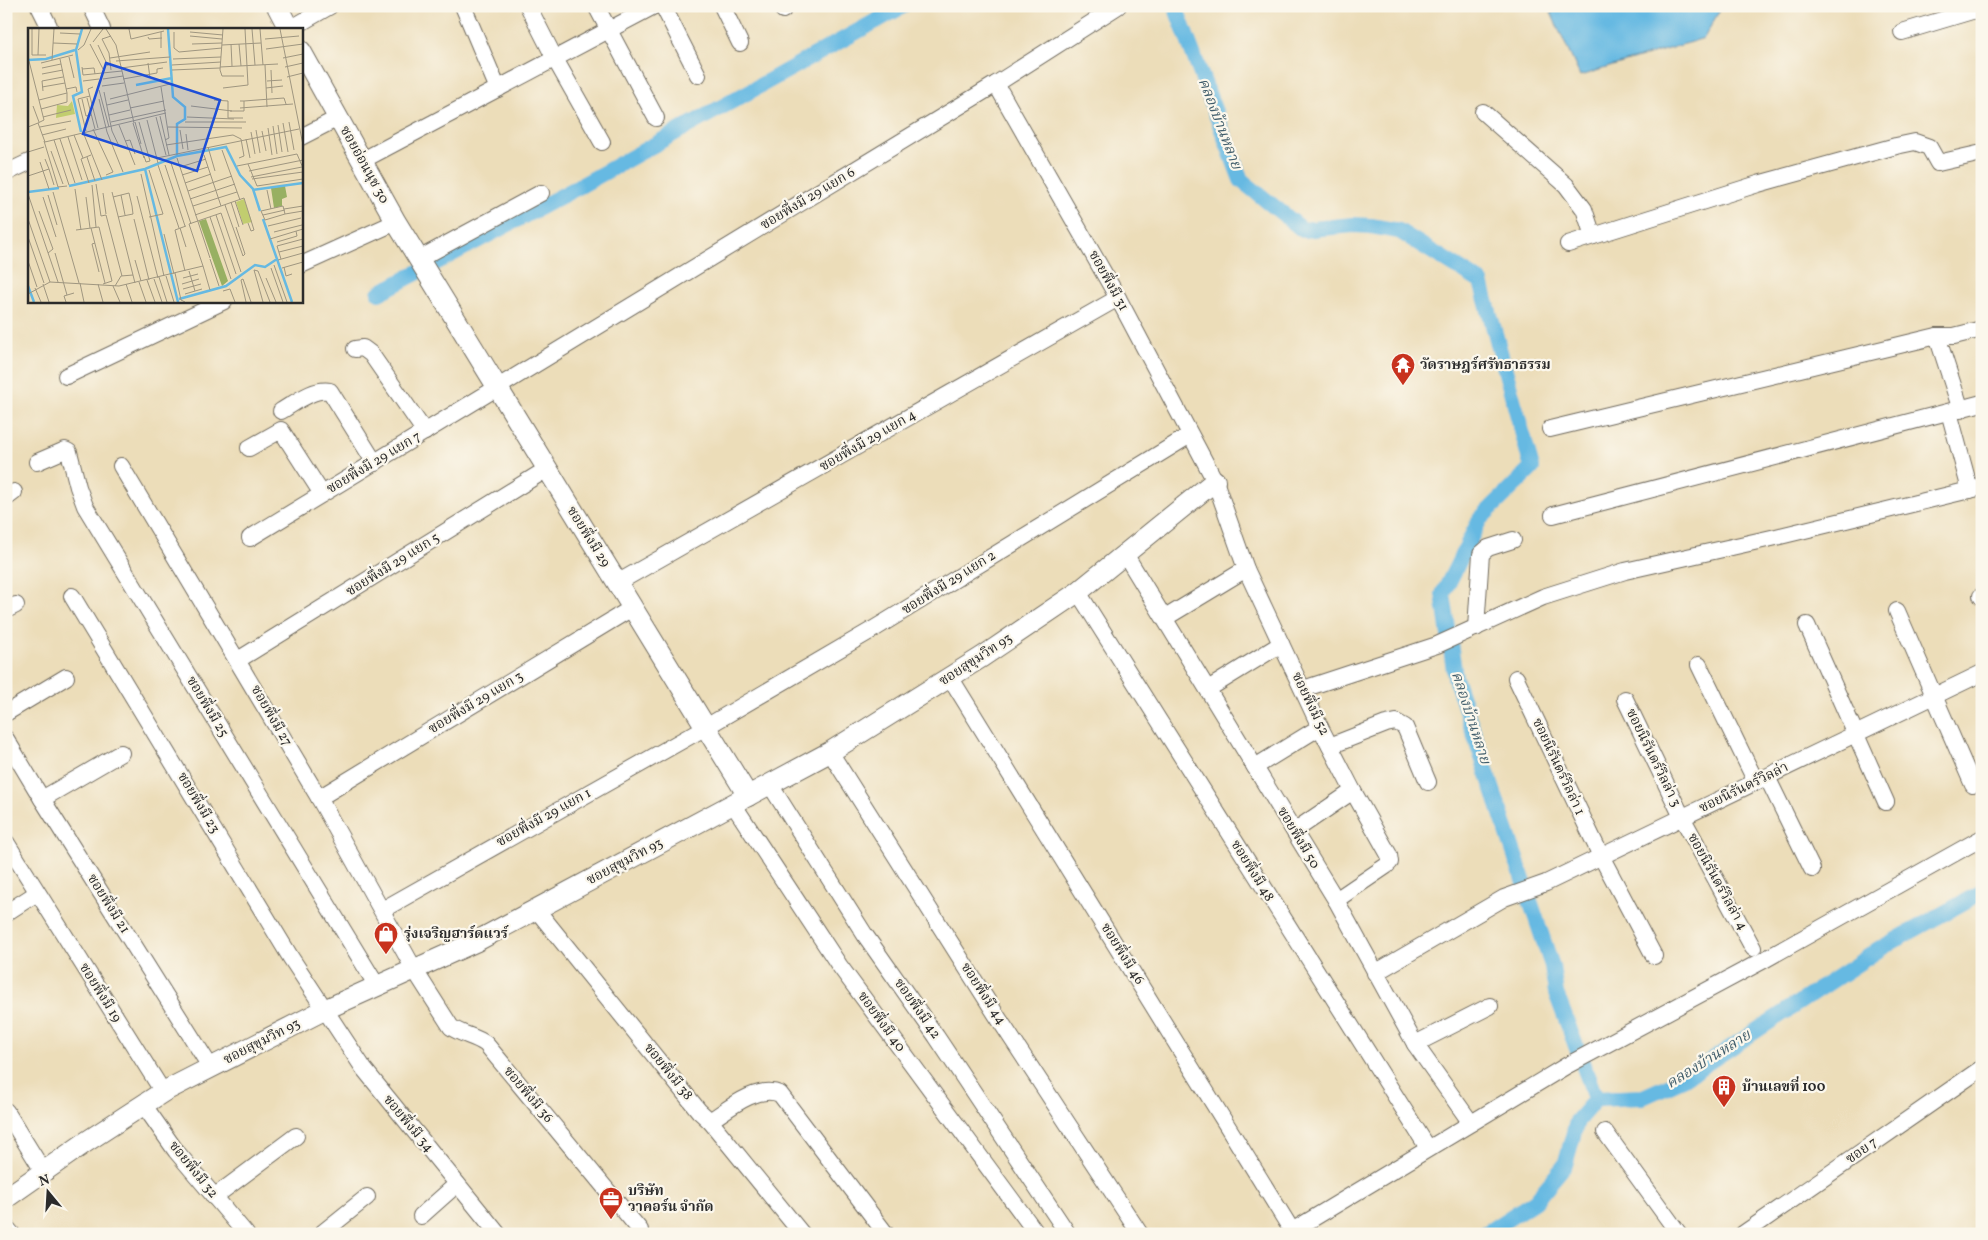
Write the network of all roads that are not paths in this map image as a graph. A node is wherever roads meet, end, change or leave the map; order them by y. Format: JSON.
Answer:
{"nodes":[{"id":1,"x":39,"y":6,"type":"edge"},
{"id":2,"x":91,"y":6,"type":"edge"},
{"id":3,"x":277,"y":6,"type":"edge"},
{"id":4,"x":330,"y":6,"type":"edge"},
{"id":5,"x":463,"y":6,"type":"edge"},
{"id":6,"x":528,"y":6,"type":"edge"},
{"id":7,"x":596,"y":6,"type":"edge"},
{"id":8,"x":654,"y":6,"type":"edge"},
{"id":9,"x":663,"y":6,"type":"edge"},
{"id":10,"x":722,"y":6,"type":"edge"},
{"id":11,"x":1118,"y":6,"type":"edge"},
{"id":12,"x":1982,"y":8,"type":"edge"},
{"id":13,"x":49,"y":26,"type":"dead end"},
{"id":14,"x":102,"y":28,"type":"edge"},
{"id":15,"x":289,"y":28,"type":"edge"},
{"id":16,"x":292,"y":28,"type":"edge"},
{"id":17,"x":608,"y":31,"type":"junction"},
{"id":18,"x":1902,"y":32,"type":"dead end"},
{"id":19,"x":740,"y":43,"type":"dead end"},
{"id":20,"x":302,"y":53,"type":"edge"},
{"id":21,"x":555,"y":59,"type":"junction"},
{"id":22,"x":698,"y":75,"type":"dead end"},
{"id":23,"x":996,"y":84,"type":"junction"},
{"id":24,"x":498,"y":89,"type":"junction"},
{"id":25,"x":1483,"y":112,"type":"dead end"},
{"id":26,"x":338,"y":118,"type":"junction"},
{"id":27,"x":656,"y":118,"type":"dead end"},
{"id":28,"x":302,"y":136,"type":"edge"},
{"id":29,"x":602,"y":142,"type":"dead end"},
{"id":30,"x":1982,"y":152,"type":"edge"},
{"id":31,"x":363,"y":160,"type":"junction"},
{"id":32,"x":28,"y":162,"type":"edge"},
{"id":33,"x":6,"y":173,"type":"edge"},
{"id":34,"x":540,"y":193,"type":"dead end"},
{"id":35,"x":396,"y":222,"type":"junction"},
{"id":36,"x":1593,"y":236,"type":"junction"},
{"id":37,"x":1568,"y":244,"type":"dead end"},
{"id":38,"x":302,"y":266,"type":"edge"},
{"id":39,"x":423,"y":266,"type":"junction"},
{"id":40,"x":1118,"y":298,"type":"junction"},
{"id":41,"x":222,"y":302,"type":"edge"},
{"id":42,"x":1982,"y":329,"type":"edge"},
{"id":43,"x":1937,"y":336,"type":"junction"},
{"id":44,"x":355,"y":349,"type":"dead end"},
{"id":45,"x":66,"y":376,"type":"dead end"},
{"id":46,"x":498,"y":389,"type":"junction"},
{"id":47,"x":1982,"y":404,"type":"edge"},
{"id":48,"x":281,"y":411,"type":"dead end"},
{"id":49,"x":1955,"y":411,"type":"junction"},
{"id":50,"x":1550,"y":429,"type":"dead end"},
{"id":51,"x":425,"y":432,"type":"junction"},
{"id":52,"x":1190,"y":435,"type":"junction"},
{"id":53,"x":249,"y":448,"type":"dead end"},
{"id":54,"x":37,"y":462,"type":"dead end"},
{"id":55,"x":375,"y":462,"type":"junction"},
{"id":56,"x":121,"y":466,"type":"dead end"},
{"id":57,"x":547,"y":470,"type":"junction"},
{"id":58,"x":1215,"y":480,"type":"junction"},
{"id":59,"x":1976,"y":488,"type":"edge"},
{"id":60,"x":322,"y":494,"type":"junction"},
{"id":61,"x":1554,"y":516,"type":"dead end"},
{"id":62,"x":250,"y":538,"type":"dead end"},
{"id":63,"x":1513,"y":540,"type":"dead end"},
{"id":64,"x":1125,"y":554,"type":"junction"},
{"id":65,"x":1246,"y":569,"type":"junction"},
{"id":66,"x":617,"y":583,"type":"junction"},
{"id":67,"x":1078,"y":592,"type":"junction"},
{"id":68,"x":72,"y":596,"type":"dead end"},
{"id":69,"x":632,"y":608,"type":"junction"},
{"id":70,"x":1897,"y":611,"type":"dead end"},
{"id":71,"x":1165,"y":618,"type":"junction"},
{"id":72,"x":1807,"y":625,"type":"dead end"},
{"id":73,"x":1476,"y":628,"type":"junction"},
{"id":74,"x":1281,"y":644,"type":"junction"},
{"id":75,"x":238,"y":660,"type":"junction"},
{"id":76,"x":1698,"y":665,"type":"dead end"},
{"id":77,"x":1982,"y":673,"type":"edge"},
{"id":78,"x":66,"y":677,"type":"dead end"},
{"id":79,"x":950,"y":677,"type":"junction"},
{"id":80,"x":1516,"y":678,"type":"dead end"},
{"id":81,"x":1208,"y":689,"type":"junction"},
{"id":82,"x":1303,"y":689,"type":"junction"},
{"id":83,"x":1933,"y":696,"type":"junction"},
{"id":84,"x":1625,"y":699,"type":"dead end"},
{"id":85,"x":6,"y":713,"type":"edge"},
{"id":86,"x":1320,"y":726,"type":"junction"},
{"id":87,"x":706,"y":727,"type":"junction"},
{"id":88,"x":1854,"y":734,"type":"junction"},
{"id":89,"x":6,"y":739,"type":"edge"},
{"id":90,"x":1330,"y":746,"type":"junction"},
{"id":91,"x":830,"y":752,"type":"junction"},
{"id":92,"x":121,"y":753,"type":"dead end"},
{"id":93,"x":1255,"y":767,"type":"junction"},
{"id":94,"x":1761,"y":779,"type":"junction"},
{"id":95,"x":1428,"y":782,"type":"dead end"},
{"id":96,"x":770,"y":783,"type":"junction"},
{"id":97,"x":1973,"y":785,"type":"dead end"},
{"id":98,"x":1353,"y":790,"type":"junction"},
{"id":99,"x":319,"y":798,"type":"junction"},
{"id":100,"x":42,"y":799,"type":"junction"},
{"id":101,"x":740,"y":800,"type":"junction"},
{"id":102,"x":1886,"y":802,"type":"dead end"},
{"id":103,"x":1682,"y":817,"type":"junction"},
{"id":104,"x":1294,"y":831,"type":"junction"},
{"id":105,"x":1982,"y":838,"type":"edge"},
{"id":106,"x":6,"y":842,"type":"edge"},
{"id":107,"x":1601,"y":856,"type":"junction"},
{"id":108,"x":1812,"y":869,"type":"dead end"},
{"id":109,"x":37,"y":893,"type":"junction"},
{"id":110,"x":1336,"y":900,"type":"junction"},
{"id":111,"x":536,"y":909,"type":"junction"},
{"id":112,"x":382,"y":910,"type":"junction"},
{"id":113,"x":6,"y":913,"type":"edge"},
{"id":114,"x":1753,"y":948,"type":"dead end"},
{"id":115,"x":1654,"y":956,"type":"dead end"},
{"id":116,"x":414,"y":969,"type":"junction"},
{"id":117,"x":1375,"y":973,"type":"junction"},
{"id":118,"x":377,"y":986,"type":"junction"},
{"id":119,"x":1490,"y":1006,"type":"dead end"},
{"id":120,"x":324,"y":1010,"type":"junction"},
{"id":121,"x":1416,"y":1044,"type":"junction"},
{"id":122,"x":210,"y":1068,"type":"junction"},
{"id":123,"x":1982,"y":1068,"type":"edge"},
{"id":124,"x":163,"y":1092,"type":"junction"},
{"id":125,"x":143,"y":1104,"type":"junction"},
{"id":126,"x":6,"y":1111,"type":"edge"},
{"id":127,"x":710,"y":1121,"type":"junction"},
{"id":128,"x":1471,"y":1123,"type":"junction"},
{"id":129,"x":1605,"y":1132,"type":"dead end"},
{"id":130,"x":296,"y":1136,"type":"dead end"},
{"id":131,"x":1428,"y":1148,"type":"junction"},
{"id":132,"x":43,"y":1171,"type":"junction"},
{"id":133,"x":457,"y":1184,"type":"junction"},
{"id":134,"x":214,"y":1197,"type":"junction"},
{"id":135,"x":367,"y":1197,"type":"dead end"},
{"id":136,"x":6,"y":1198,"type":"edge"},
{"id":137,"x":421,"y":1216,"type":"dead end"},
{"id":138,"x":6,"y":1227,"type":"edge"},
{"id":139,"x":640,"y":1230,"type":"dead end"},
{"id":140,"x":1135,"y":1232,"type":"edge"},
{"id":141,"x":1293,"y":1232,"type":"edge"},
{"id":142,"x":497,"y":1233,"type":"edge"},
{"id":143,"x":12,"y":1234,"type":"edge"},
{"id":144,"x":246,"y":1234,"type":"edge"},
{"id":145,"x":321,"y":1234,"type":"edge"},
{"id":146,"x":802,"y":1234,"type":"edge"},
{"id":147,"x":886,"y":1234,"type":"edge"},
{"id":148,"x":1037,"y":1234,"type":"edge"},
{"id":149,"x":1068,"y":1234,"type":"edge"},
{"id":150,"x":1680,"y":1234,"type":"edge"},
{"id":151,"x":1743,"y":1234,"type":"edge"}],
"edges":[{"from":1,"to":13,"type":"street"},
{"from":2,"to":14,"type":"street"},
{"from":3,"to":15,"type":"street"},
{"from":4,"to":16,"type":"street"},
{"from":5,"to":24,"type":"street"},
{"from":6,"to":21,"type":"street"},
{"from":7,"to":17,"type":"street"},
{"from":8,"to":17,"type":"street"},
{"from":9,"to":22,"type":"street"},
{"from":10,"to":19,"type":"street"},
{"from":11,"to":23,"type":"street","name":"ซอยพึ่งมี 29 แยก 6"},
{"from":12,"to":18,"type":"street"},
{"from":17,"to":21,"type":"street"},
{"from":17,"to":27,"type":"street"},
{"from":20,"to":26,"type":"street","name":"ซอยอ่อนนุช 30"},
{"from":21,"to":24,"type":"street"},
{"from":21,"to":29,"type":"street"},
{"from":23,"to":40,"type":"street","name":"ซอยพึ่งมี 31"},
{"from":23,"to":46,"type":"street","name":"ซอยพึ่งมี 29 แยก 6"},
{"from":24,"to":31,"type":"street"},
{"from":25,"to":36,"type":"street"},
{"from":26,"to":28,"type":"street"},
{"from":26,"to":31,"type":"street","name":"ซอยอ่อนนุช 30"},
{"from":30,"to":36,"type":"street"},
{"from":31,"to":35,"type":"street","name":"ซอยอ่อนนุช 30"},
{"from":32,"to":33,"type":"street"},
{"from":34,"to":39,"type":"street"},
{"from":35,"to":38,"type":"street"},
{"from":35,"to":39,"type":"street","name":"ซอยอ่อนนุช 30"},
{"from":36,"to":37,"type":"street"},
{"from":39,"to":46,"type":"street","name":"ซอยพึ่งมี 29"},
{"from":40,"to":52,"type":"street","name":"ซอยพึ่งมี 31"},
{"from":40,"to":66,"type":"street","name":"ซอยพึ่งมี 29 แยก 4"},
{"from":41,"to":45,"type":"street"},
{"from":42,"to":43,"type":"street"},
{"from":43,"to":49,"type":"street"},
{"from":43,"to":50,"type":"street"},
{"from":44,"to":51,"type":"street"},
{"from":46,"to":51,"type":"street","name":"ซอยพึ่งมี 29 แยก 7"},
{"from":46,"to":57,"type":"street","name":"ซอยพึ่งมี 29"},
{"from":47,"to":49,"type":"street"},
{"from":48,"to":55,"type":"street"},
{"from":49,"to":59,"type":"street"},
{"from":49,"to":61,"type":"street"},
{"from":51,"to":55,"type":"street","name":"ซอยพึ่งมี 29 แยก 7"},
{"from":52,"to":58,"type":"street","name":"ซอยพึ่งมี 31"},
{"from":52,"to":87,"type":"street","name":"ซอยพึ่งมี 29 แยก 2"},
{"from":53,"to":60,"type":"street"},
{"from":54,"to":118,"type":"street","name":"ซอยพึ่งมี 25"},
{"from":55,"to":60,"type":"street","name":"ซอยพึ่งมี 29 แยก 7"},
{"from":56,"to":75,"type":"street","name":"ซอยพึ่งมี 27"},
{"from":57,"to":66,"type":"street","name":"ซอยพึ่งมี 29"},
{"from":57,"to":75,"type":"street","name":"ซอยพึ่งมี 29 แยก 5"},
{"from":58,"to":64,"type":"street","name":"ซอยสุขุมวิท 93"},
{"from":58,"to":65,"type":"street","name":"ซอยพึ่งมี 52"},
{"from":59,"to":73,"type":"street"},
{"from":60,"to":62,"type":"street","name":"ซอยพึ่งมี 29 แยก 7"},
{"from":63,"to":73,"type":"street"},
{"from":64,"to":67,"type":"street","name":"ซอยสุขุมวิท 93"},
{"from":64,"to":71,"type":"street","name":"ซอยพึ่งมี 50"},
{"from":65,"to":71,"type":"street"},
{"from":65,"to":74,"type":"street","name":"ซอยพึ่งมี 52"},
{"from":66,"to":69,"type":"street","name":"ซอยพึ่งมี 29"},
{"from":67,"to":79,"type":"street","name":"ซอยสุขุมวิท 93"},
{"from":67,"to":131,"type":"street","name":"ซอยพึ่งมี 48"},
{"from":68,"to":120,"type":"street","name":"ซอยพึ่งมี 23"},
{"from":69,"to":87,"type":"street","name":"ซอยพึ่งมี 29"},
{"from":69,"to":99,"type":"street","name":"ซอยพึ่งมี 29 แยก 3"},
{"from":70,"to":83,"type":"street"},
{"from":71,"to":81,"type":"street","name":"ซอยพึ่งมี 50"},
{"from":72,"to":88,"type":"street"},
{"from":73,"to":82,"type":"street"},
{"from":74,"to":81,"type":"street"},
{"from":74,"to":82,"type":"street","name":"ซอยพึ่งมี 52"},
{"from":75,"to":99,"type":"street","name":"ซอยพึ่งมี 27"},
{"from":76,"to":94,"type":"street"},
{"from":77,"to":83,"type":"street","name":"ซอยนิรันดร์วิลล่า"},
{"from":78,"to":85,"type":"street"},
{"from":79,"to":91,"type":"street","name":"ซอยสุขุมวิท 93"},
{"from":79,"to":141,"type":"street","name":"ซอยพึ่งมี 46"},
{"from":80,"to":107,"type":"street","name":"ซอยนิรันดร์วิลล่า 1"},
{"from":81,"to":93,"type":"street","name":"ซอยพึ่งมี 50"},
{"from":82,"to":86,"type":"street","name":"ซอยพึ่งมี 52"},
{"from":83,"to":88,"type":"street","name":"ซอยนิรันดร์วิลล่า"},
{"from":83,"to":97,"type":"street"},
{"from":84,"to":103,"type":"street","name":"ซอยนิรันดร์วิลล่า 3"},
{"from":86,"to":90,"type":"street","name":"ซอยพึ่งมี 52"},
{"from":86,"to":93,"type":"street"},
{"from":87,"to":101,"type":"street","name":"ซอยพึ่งมี 29"},
{"from":87,"to":112,"type":"street","name":"ซอยพึ่งมี 29 แยก 1"},
{"from":88,"to":94,"type":"street","name":"ซอยนิรันดร์วิลล่า"},
{"from":88,"to":102,"type":"street"},
{"from":89,"to":100,"type":"street","name":"ซอยพึ่งมี 21"},
{"from":90,"to":95,"type":"street"},
{"from":90,"to":98,"type":"street","name":"ซอยพึ่งมี 52"},
{"from":91,"to":96,"type":"street","name":"ซอยสุขุมวิท 93"},
{"from":91,"to":140,"type":"street","name":"ซอยพึ่งมี 44"},
{"from":92,"to":100,"type":"street"},
{"from":93,"to":104,"type":"street","name":"ซอยพึ่งมี 50"},
{"from":94,"to":103,"type":"street","name":"ซอยนิรันดร์วิลล่า"},
{"from":94,"to":108,"type":"street"},
{"from":96,"to":101,"type":"street","name":"ซอยสุขุมวิท 93"},
{"from":96,"to":149,"type":"street","name":"ซอยพึ่งมี 42"},
{"from":98,"to":104,"type":"street"},
{"from":98,"to":110,"type":"street","name":"ซอยพึ่งมี 52"},
{"from":99,"to":112,"type":"street","name":"ซอยพึ่งมี 27"},
{"from":100,"to":122,"type":"street","name":"ซอยพึ่งมี 21"},
{"from":101,"to":111,"type":"street","name":"ซอยสุขุมวิท 93"},
{"from":101,"to":148,"type":"street","name":"ซอยพึ่งมี 40"},
{"from":103,"to":107,"type":"street","name":"ซอยนิรันดร์วิลล่า"},
{"from":103,"to":114,"type":"street","name":"ซอยนิรันดร์วิลล่า 4"},
{"from":104,"to":110,"type":"street","name":"ซอยพึ่งมี 50"},
{"from":105,"to":128,"type":"street"},
{"from":106,"to":109,"type":"street","name":"ซอยพึ่งมี 19"},
{"from":107,"to":115,"type":"street","name":"ซอยนิรันดร์วิลล่า 1"},
{"from":107,"to":117,"type":"street","name":"ซอยนิรันดร์วิลล่า"},
{"from":109,"to":113,"type":"street"},
{"from":109,"to":124,"type":"street","name":"ซอยพึ่งมี 19"},
{"from":110,"to":117,"type":"street","name":"ซอยพึ่งมี 50"},
{"from":111,"to":116,"type":"street","name":"ซอยสุขุมวิท 93"},
{"from":111,"to":127,"type":"street","name":"ซอยพึ่งมี 38"},
{"from":112,"to":116,"type":"street","name":"ซอยพึ่งมี 27"},
{"from":116,"to":118,"type":"street","name":"ซอยสุขุมวิท 93"},
{"from":116,"to":139,"type":"street","name":"ซอยพึ่งมี 36"},
{"from":117,"to":121,"type":"street","name":"ซอยพึ่งมี 50"},
{"from":118,"to":120,"type":"street","name":"ซอยสุขุมวิท 93"},
{"from":119,"to":121,"type":"street"},
{"from":120,"to":122,"type":"street","name":"ซอยสุขุมวิท 93"},
{"from":120,"to":133,"type":"street","name":"ซอยพึ่งมี 34"},
{"from":121,"to":128,"type":"street","name":"ซอยพึ่งมี 50"},
{"from":122,"to":124,"type":"street","name":"ซอยสุขุมวิท 93"},
{"from":123,"to":151,"type":"street","name":"ซอย 7"},
{"from":124,"to":125,"type":"street","name":"ซอยสุขุมวิท 93"},
{"from":125,"to":132,"type":"street","name":"ซอยสุขุมวิท 93"},
{"from":125,"to":134,"type":"street","name":"ซอยพึ่งมี 32"},
{"from":126,"to":132,"type":"street"},
{"from":127,"to":146,"type":"street","name":"ซอยพึ่งมี 38"},
{"from":127,"to":147,"type":"street"},
{"from":128,"to":131,"type":"street"},
{"from":129,"to":150,"type":"street"},
{"from":130,"to":134,"type":"street"},
{"from":131,"to":141,"type":"street"},
{"from":132,"to":136,"type":"street","name":"ซอยสุขุมวิท 93"},
{"from":133,"to":137,"type":"street"},
{"from":133,"to":142,"type":"street","name":"ซอยพึ่งมี 34"},
{"from":134,"to":144,"type":"street","name":"ซอยพึ่งมี 32"},
{"from":135,"to":145,"type":"street"},
{"from":138,"to":143,"type":"street"}]}
